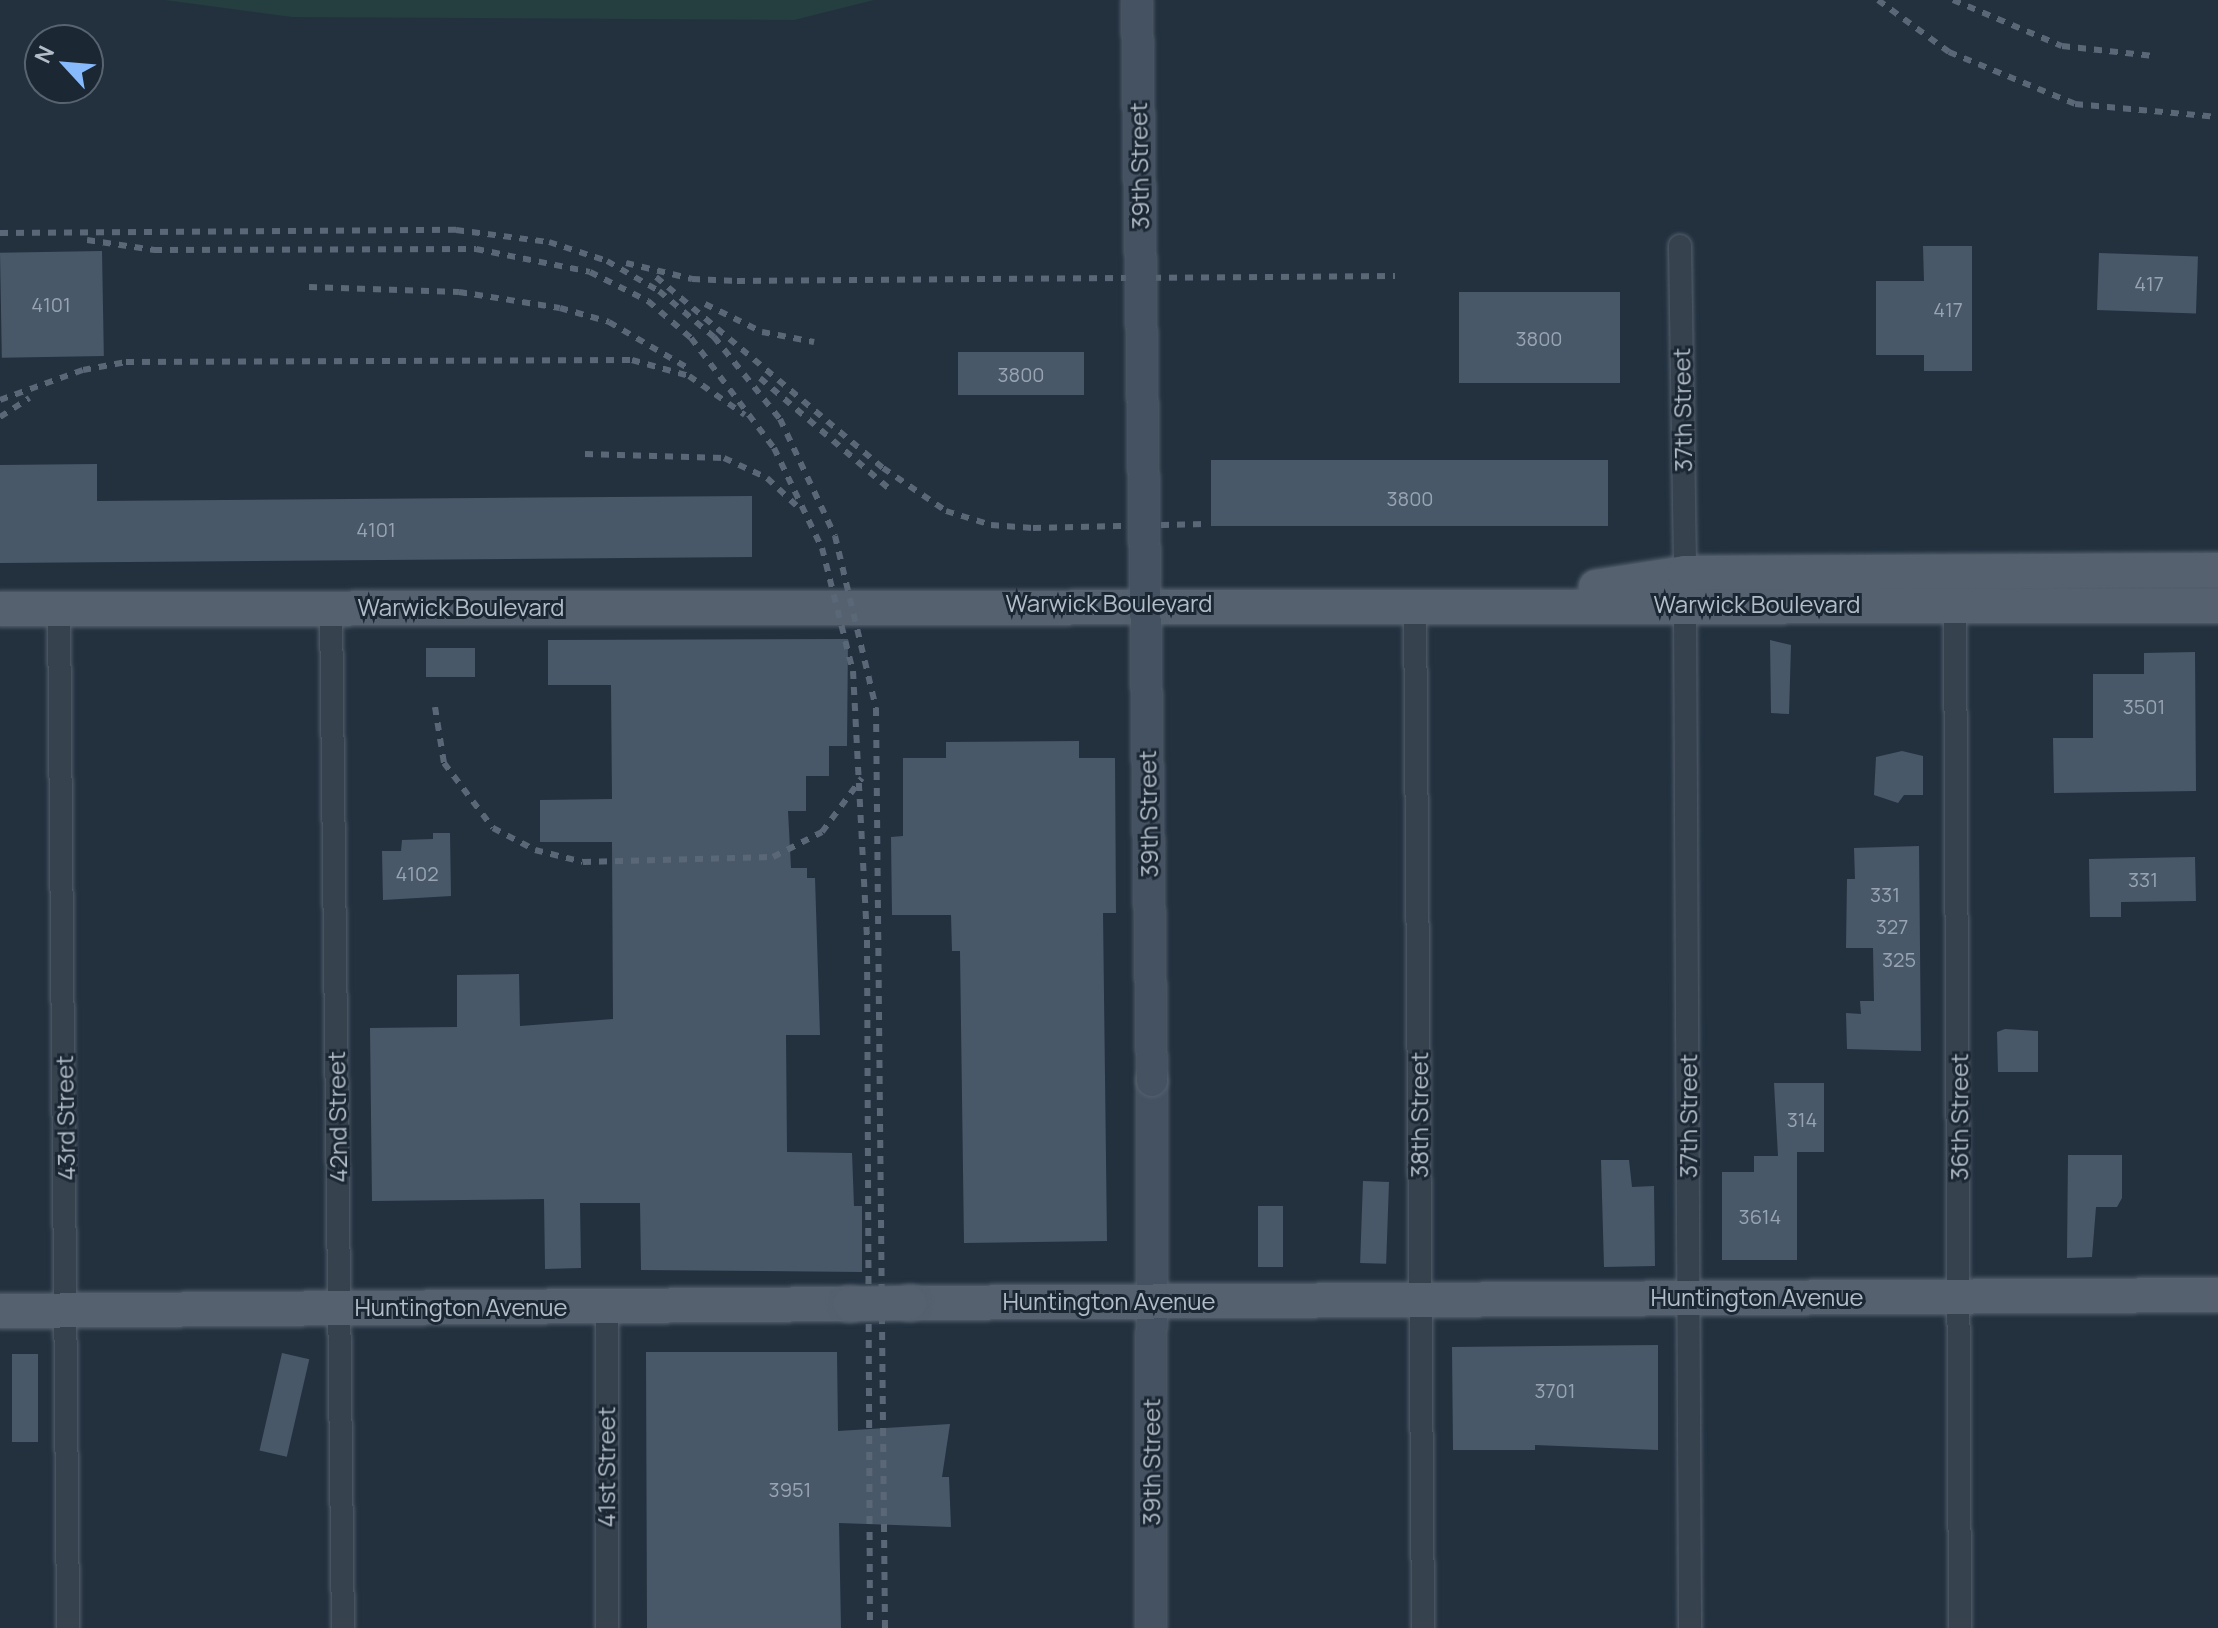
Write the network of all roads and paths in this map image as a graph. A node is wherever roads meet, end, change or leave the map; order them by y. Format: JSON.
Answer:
{"nodes":[{"id":1,"x":1137,"y":0,"type":"edge"},
{"id":2,"x":1680,"y":246,"type":"dead end"},
{"id":3,"x":2218,"y":570,"type":"edge"},
{"id":4,"x":1685,"y":588,"type":"junction"},
{"id":5,"x":1415,"y":603,"type":"junction"},
{"id":6,"x":1955,"y":606,"type":"junction"},
{"id":7,"x":2218,"y":606,"type":"edge"},
{"id":8,"x":331,"y":607,"type":"junction"},
{"id":9,"x":59,"y":608,"type":"junction"},
{"id":10,"x":0,"y":609,"type":"edge"},
{"id":11,"x":2218,"y":1295,"type":"edge"},
{"id":12,"x":1689,"y":1296,"type":"junction"},
{"id":13,"x":1959,"y":1296,"type":"junction"},
{"id":14,"x":1420,"y":1300,"type":"junction"},
{"id":15,"x":1153,"y":1301,"type":"junction"},
{"id":16,"x":607,"y":1306,"type":"junction"},
{"id":17,"x":340,"y":1308,"type":"junction"},
{"id":18,"x":0,"y":1311,"type":"edge"},
{"id":19,"x":67,"y":1311,"type":"junction"},
{"id":20,"x":68,"y":1628,"type":"edge"},
{"id":21,"x":343,"y":1628,"type":"edge"},
{"id":22,"x":607,"y":1628,"type":"edge"},
{"id":23,"x":1151,"y":1628,"type":"edge"},
{"id":24,"x":1423,"y":1628,"type":"edge"},
{"id":25,"x":1690,"y":1628,"type":"edge"},
{"id":26,"x":1960,"y":1628,"type":"edge"}],
"edges":[{"from":1,"to":15,"type":"main road","name":"39th Street","bridge":true},
{"from":2,"to":4,"type":"street","name":"37th Street"},
{"from":3,"to":4,"type":"main road"},
{"from":4,"to":5,"type":"main road","name":"Warwick Boulevard"},
{"from":4,"to":6,"type":"main road","name":"Warwick Boulevard"},
{"from":4,"to":12,"type":"street","name":"37th Street"},
{"from":5,"to":8,"type":"main road","name":"Warwick Boulevard"},
{"from":5,"to":14,"type":"street","name":"38th Street"},
{"from":6,"to":7,"type":"main road","name":"Warwick Boulevard"},
{"from":6,"to":13,"type":"street","name":"36th Street"},
{"from":8,"to":9,"type":"main road","name":"Warwick Boulevard"},
{"from":8,"to":17,"type":"street","name":"42nd Street"},
{"from":9,"to":10,"type":"main road","name":"Warwick Boulevard"},
{"from":9,"to":19,"type":"street","name":"43rd Street"},
{"from":11,"to":13,"type":"main road","name":"Huntington Avenue"},
{"from":12,"to":13,"type":"main road","name":"Huntington Avenue"},
{"from":12,"to":14,"type":"main road","name":"Huntington Avenue"},
{"from":12,"to":25,"type":"street","name":"37th Street"},
{"from":13,"to":26,"type":"street","name":"36th Street"},
{"from":14,"to":15,"type":"main road","name":"Huntington Avenue"},
{"from":14,"to":24,"type":"street","name":"38th Street"},
{"from":15,"to":16,"type":"main road","name":"Huntington Avenue","bridge":true},
{"from":15,"to":23,"type":"main road","name":"39th Street"},
{"from":16,"to":17,"type":"main road","name":"Huntington Avenue"},
{"from":16,"to":22,"type":"street","name":"41st Street"},
{"from":17,"to":19,"type":"main road","name":"Huntington Avenue"},
{"from":17,"to":21,"type":"street","name":"42nd Street"},
{"from":18,"to":19,"type":"main road","name":"Huntington Avenue"},
{"from":19,"to":20,"type":"street","name":"43rd Street"}]}
